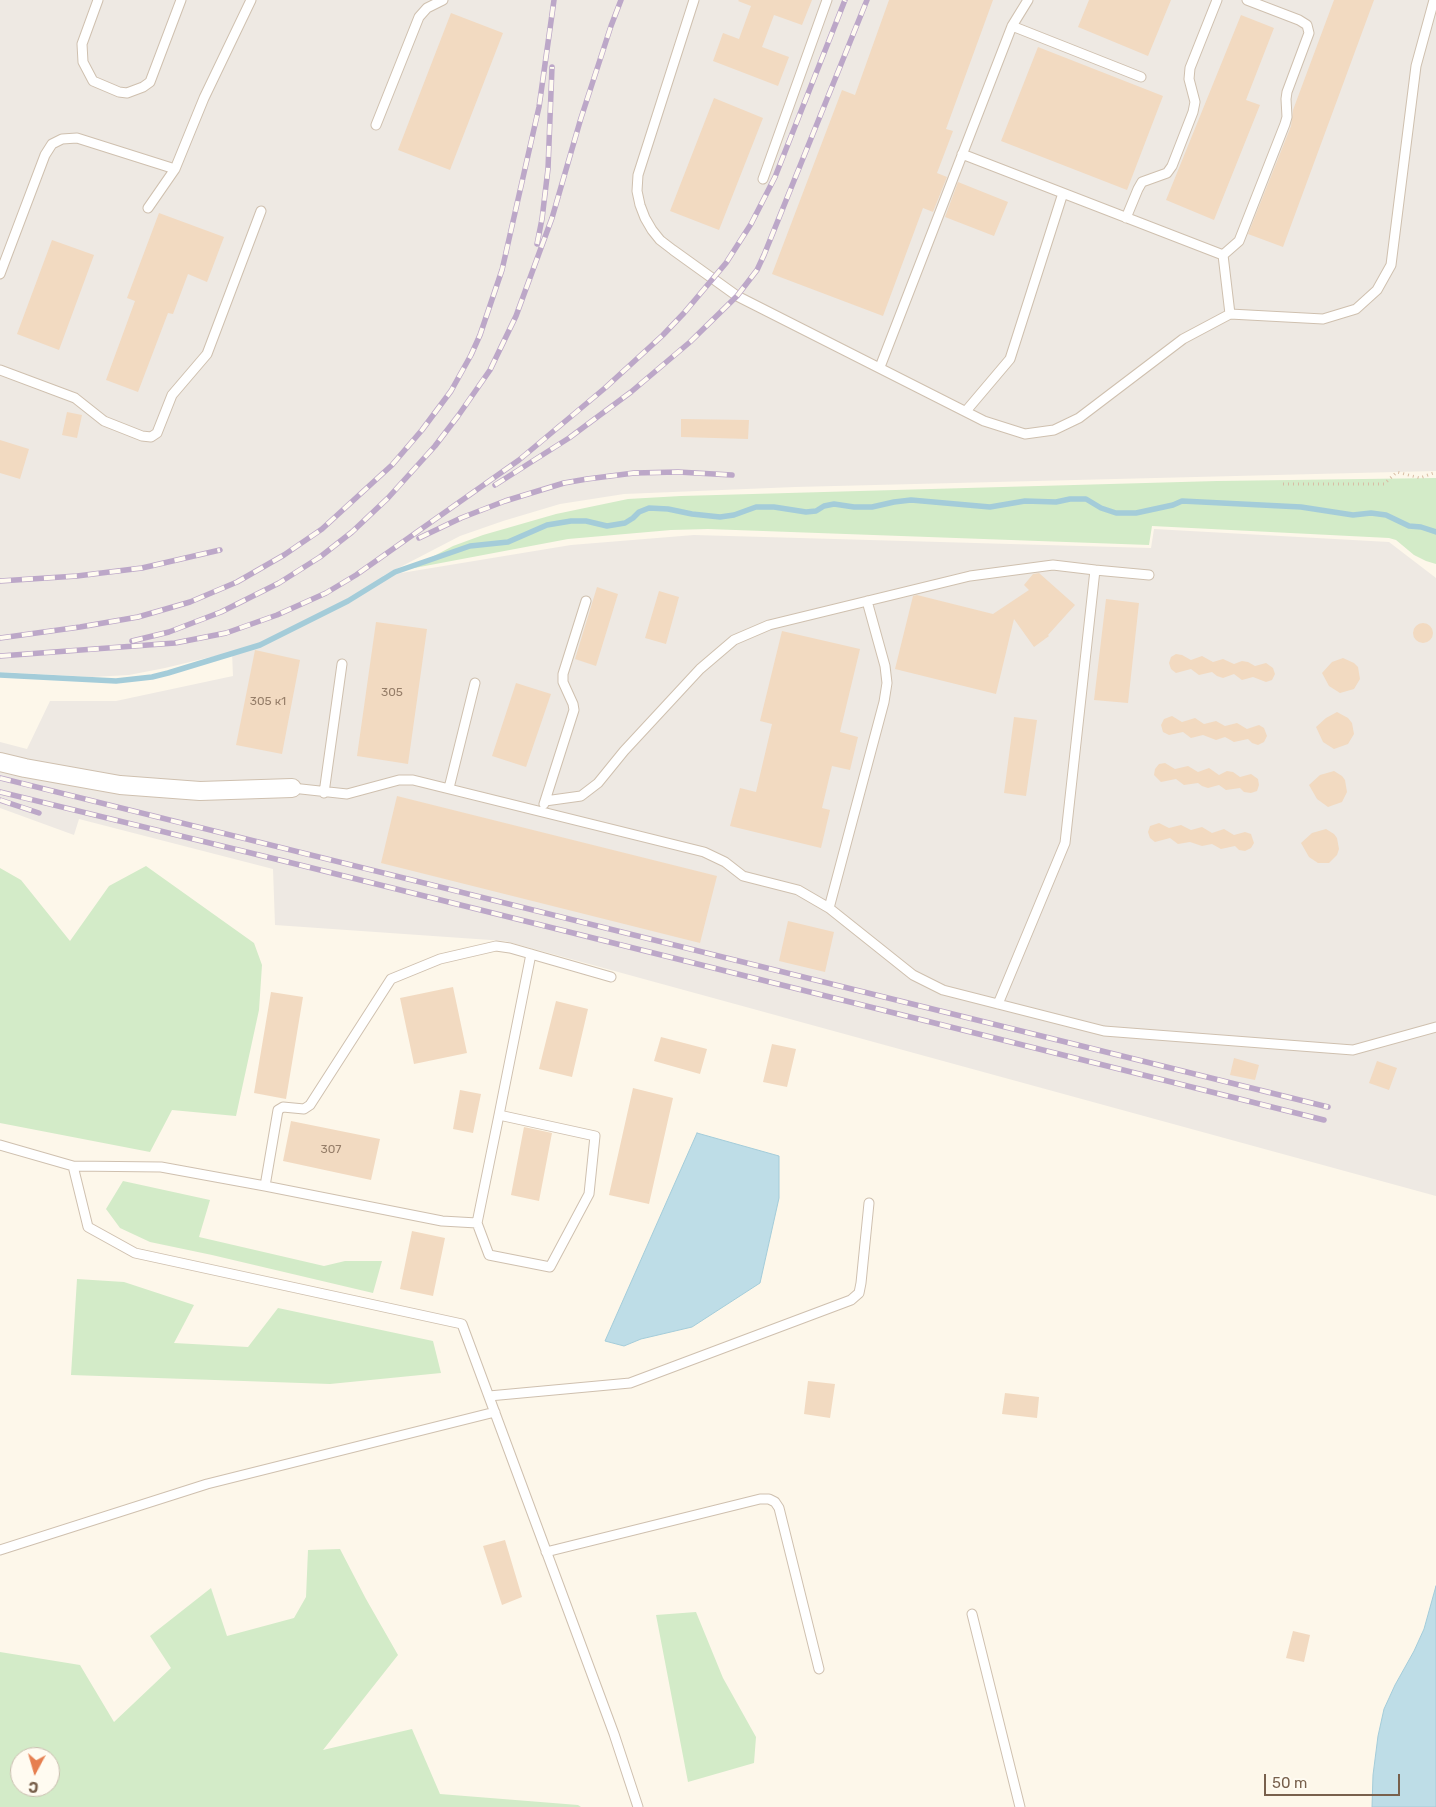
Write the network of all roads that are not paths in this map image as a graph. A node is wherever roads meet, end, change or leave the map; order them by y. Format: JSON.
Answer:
{"nodes":[{"id":1,"x":98,"y":0,"type":"edge"},
{"id":2,"x":182,"y":0,"type":"edge"},
{"id":3,"x":251,"y":0,"type":"edge"},
{"id":4,"x":443,"y":0,"type":"edge"},
{"id":5,"x":694,"y":0,"type":"edge"},
{"id":6,"x":827,"y":0,"type":"edge"},
{"id":7,"x":1028,"y":0,"type":"edge"},
{"id":8,"x":1216,"y":0,"type":"edge"},
{"id":9,"x":1247,"y":0,"type":"edge"},
{"id":10,"x":1434,"y":0,"type":"edge"},
{"id":11,"x":1012,"y":26,"type":"junction"},
{"id":12,"x":1141,"y":77,"type":"dead end"},
{"id":13,"x":376,"y":125,"type":"dead end"},
{"id":14,"x":962,"y":154,"type":"junction"},
{"id":15,"x":175,"y":169,"type":"junction"},
{"id":16,"x":763,"y":179,"type":"dead end"},
{"id":17,"x":1063,"y":193,"type":"junction"},
{"id":18,"x":148,"y":208,"type":"dead end"},
{"id":19,"x":261,"y":211,"type":"dead end"},
{"id":20,"x":1126,"y":218,"type":"junction"},
{"id":21,"x":1223,"y":255,"type":"junction"},
{"id":22,"x":0,"y":274,"type":"edge"},
{"id":23,"x":1230,"y":314,"type":"junction"},
{"id":24,"x":880,"y":367,"type":"junction"},
{"id":25,"x":0,"y":370,"type":"edge"},
{"id":26,"x":966,"y":412,"type":"junction"},
{"id":27,"x":1095,"y":570,"type":"junction"},
{"id":28,"x":1149,"y":575,"type":"dead end"},
{"id":29,"x":586,"y":601,"type":"dead end"},
{"id":30,"x":867,"y":601,"type":"junction"},
{"id":31,"x":342,"y":664,"type":"dead end"},
{"id":32,"x":475,"y":683,"type":"dead end"},
{"id":33,"x":0,"y":762,"type":"edge"},
{"id":34,"x":292,"y":788,"type":"joint"},
{"id":35,"x":449,"y":788,"type":"junction"},
{"id":36,"x":324,"y":793,"type":"junction"},
{"id":37,"x":545,"y":801,"type":"junction"},
{"id":38,"x":542,"y":811,"type":"junction"},
{"id":39,"x":829,"y":908,"type":"junction"},
{"id":40,"x":531,"y":954,"type":"junction"},
{"id":41,"x":612,"y":977,"type":"dead end"},
{"id":42,"x":998,"y":1004,"type":"junction"},
{"id":43,"x":1436,"y":1027,"type":"edge"},
{"id":44,"x":498,"y":1115,"type":"junction"},
{"id":45,"x":0,"y":1145,"type":"edge"},
{"id":46,"x":73,"y":1166,"type":"junction"},
{"id":47,"x":265,"y":1186,"type":"junction"},
{"id":48,"x":869,"y":1203,"type":"dead end"},
{"id":49,"x":477,"y":1223,"type":"junction"},
{"id":50,"x":489,"y":1396,"type":"junction"},
{"id":51,"x":495,"y":1412,"type":"junction"},
{"id":52,"x":0,"y":1550,"type":"edge"},
{"id":53,"x":546,"y":1552,"type":"junction"},
{"id":54,"x":972,"y":1614,"type":"dead end"},
{"id":55,"x":819,"y":1669,"type":"dead end"},
{"id":56,"x":638,"y":1807,"type":"edge"},
{"id":57,"x":1020,"y":1807,"type":"edge"}],
"edges":[{"from":1,"to":2,"type":"lane"},
{"from":3,"to":15,"type":"lane"},
{"from":4,"to":13,"type":"lane"},
{"from":5,"to":24,"type":"lane"},
{"from":6,"to":16,"type":"lane"},
{"from":7,"to":11,"type":"lane"},
{"from":8,"to":20,"type":"lane"},
{"from":9,"to":21,"type":"lane"},
{"from":10,"to":23,"type":"lane"},
{"from":11,"to":12,"type":"lane"},
{"from":11,"to":14,"type":"lane"},
{"from":14,"to":17,"type":"lane"},
{"from":14,"to":24,"type":"lane"},
{"from":15,"to":18,"type":"lane"},
{"from":15,"to":22,"type":"lane"},
{"from":17,"to":20,"type":"lane"},
{"from":17,"to":26,"type":"lane"},
{"from":19,"to":25,"type":"lane"},
{"from":20,"to":21,"type":"lane"},
{"from":21,"to":23,"type":"lane"},
{"from":23,"to":26,"type":"lane"},
{"from":24,"to":26,"type":"lane"},
{"from":27,"to":28,"type":"lane"},
{"from":27,"to":30,"type":"lane"},
{"from":27,"to":42,"type":"lane"},
{"from":29,"to":37,"type":"lane"},
{"from":30,"to":37,"type":"lane"},
{"from":30,"to":39,"type":"lane"},
{"from":31,"to":36,"type":"lane"},
{"from":32,"to":35,"type":"lane"},
{"from":33,"to":34,"type":"street"},
{"from":34,"to":36,"type":"lane"},
{"from":35,"to":36,"type":"lane"},
{"from":35,"to":38,"type":"lane"},
{"from":37,"to":38,"type":"lane"},
{"from":38,"to":39,"type":"lane"},
{"from":39,"to":42,"type":"lane"},
{"from":40,"to":41,"type":"lane"},
{"from":40,"to":44,"type":"lane"},
{"from":40,"to":47,"type":"lane"},
{"from":42,"to":43,"type":"lane"},
{"from":44,"to":49,"type":"lane"},
{"from":44,"to":49,"type":"lane"},
{"from":45,"to":46,"type":"lane"},
{"from":46,"to":47,"type":"lane"},
{"from":46,"to":50,"type":"lane"},
{"from":47,"to":49,"type":"lane"},
{"from":48,"to":50,"type":"lane"},
{"from":50,"to":51,"type":"lane"},
{"from":51,"to":52,"type":"lane"},
{"from":51,"to":53,"type":"lane"},
{"from":53,"to":55,"type":"lane"},
{"from":53,"to":56,"type":"lane"},
{"from":54,"to":57,"type":"lane"}]}
